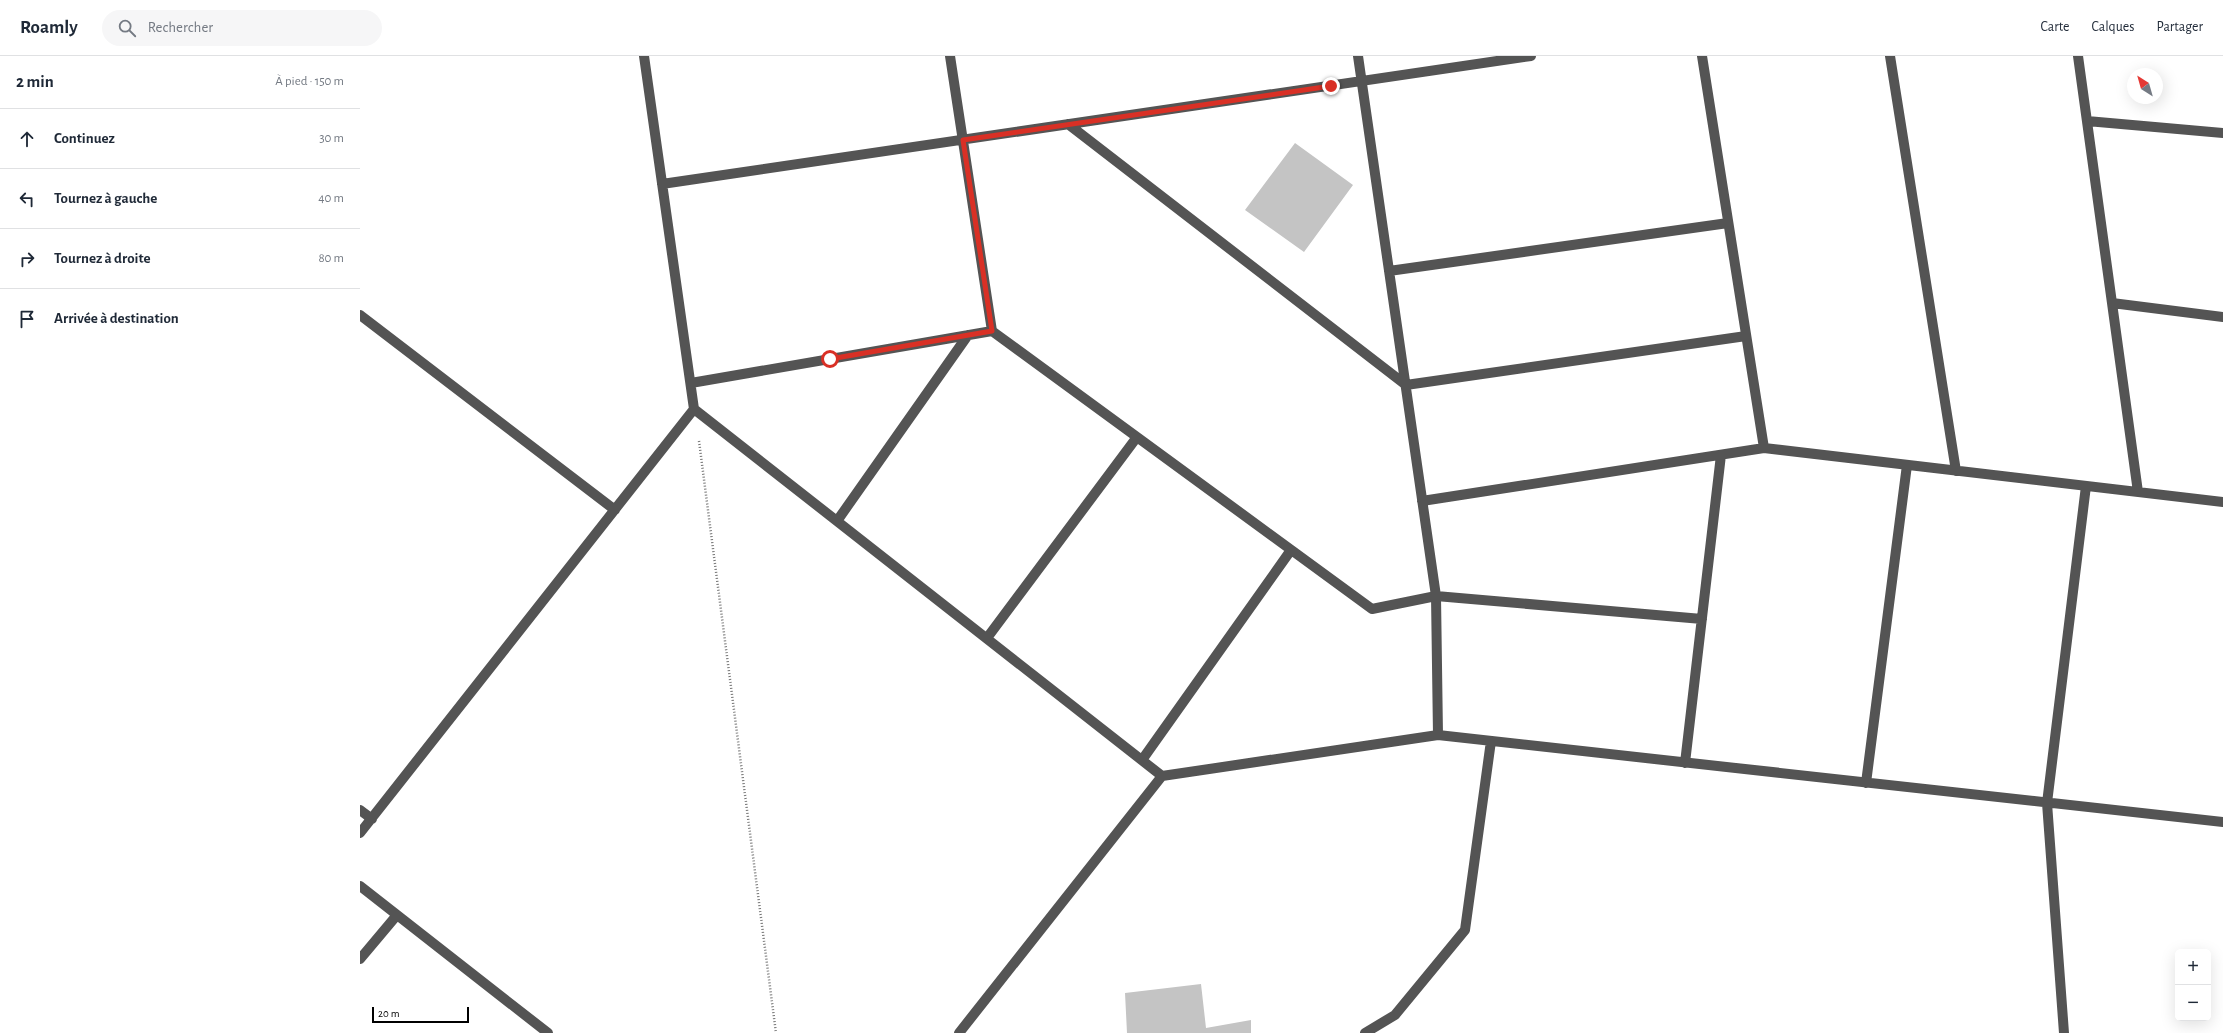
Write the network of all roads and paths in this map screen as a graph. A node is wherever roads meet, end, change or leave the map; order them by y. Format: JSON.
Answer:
{"nodes":[{"id":1,"x":644,"y":56,"type":"edge"},
{"id":2,"x":950,"y":56,"type":"edge"},
{"id":3,"x":1358,"y":56,"type":"edge"},
{"id":4,"x":1531,"y":56,"type":"edge"},
{"id":5,"x":1702,"y":56,"type":"edge"},
{"id":6,"x":1890,"y":56,"type":"edge"},
{"id":7,"x":2078,"y":56,"type":"edge"},
{"id":8,"x":1362,"y":81,"type":"junction"},
{"id":9,"x":2087,"y":121,"type":"junction"},
{"id":10,"x":1068,"y":124,"type":"junction"},
{"id":11,"x":2223,"y":133,"type":"edge"},
{"id":12,"x":963,"y":140,"type":"junction"},
{"id":13,"x":662,"y":184,"type":"junction"},
{"id":14,"x":1728,"y":223,"type":"junction"},
{"id":15,"x":1389,"y":271,"type":"junction"},
{"id":16,"x":2112,"y":304,"type":"junction"},
{"id":17,"x":361,"y":317,"type":"edge"},
{"id":18,"x":2223,"y":317,"type":"edge"},
{"id":19,"x":992,"y":331,"type":"junction"},
{"id":20,"x":968,"y":335,"type":"junction"},
{"id":21,"x":1746,"y":336,"type":"junction"},
{"id":22,"x":690,"y":383,"type":"junction"},
{"id":23,"x":1406,"y":385,"type":"junction"},
{"id":24,"x":694,"y":410,"type":"junction"},
{"id":25,"x":1137,"y":438,"type":"junction"},
{"id":26,"x":1764,"y":448,"type":"junction"},
{"id":27,"x":1721,"y":455,"type":"junction"},
{"id":28,"x":1907,"y":465,"type":"junction"},
{"id":29,"x":1956,"y":471,"type":"junction"},
{"id":30,"x":2086,"y":486,"type":"junction"},
{"id":31,"x":2138,"y":492,"type":"junction"},
{"id":32,"x":1422,"y":501,"type":"junction"},
{"id":33,"x":2223,"y":502,"type":"edge"},
{"id":34,"x":615,"y":510,"type":"junction"},
{"id":35,"x":837,"y":521,"type":"junction"},
{"id":36,"x":1292,"y":550,"type":"junction"},
{"id":37,"x":1436,"y":596,"type":"junction"},
{"id":38,"x":1702,"y":619,"type":"junction"},
{"id":39,"x":986,"y":638,"type":"junction"},
{"id":40,"x":1438,"y":735,"type":"junction"},
{"id":41,"x":1491,"y":741,"type":"junction"},
{"id":42,"x":1142,"y":760,"type":"junction"},
{"id":43,"x":1685,"y":763,"type":"junction"},
{"id":44,"x":1162,"y":776,"type":"junction"},
{"id":45,"x":1866,"y":783,"type":"junction"},
{"id":46,"x":2047,"y":803,"type":"junction"},
{"id":47,"x":360,"y":810,"type":"edge"},
{"id":48,"x":372,"y":819,"type":"junction"},
{"id":49,"x":2223,"y":822,"type":"edge"},
{"id":50,"x":360,"y":834,"type":"edge"},
{"id":51,"x":360,"y":886,"type":"edge"},
{"id":52,"x":396,"y":915,"type":"junction"},
{"id":53,"x":360,"y":959,"type":"edge"},
{"id":54,"x":548,"y":1033,"type":"edge"},
{"id":55,"x":776,"y":1033,"type":"edge"},
{"id":56,"x":959,"y":1033,"type":"edge"},
{"id":57,"x":1365,"y":1033,"type":"edge"},
{"id":58,"x":2064,"y":1033,"type":"edge"}],
"edges":[{"from":1,"to":13,"type":"street"},
{"from":2,"to":12,"type":"street"},
{"from":3,"to":8,"type":"street"},
{"from":4,"to":8,"type":"street"},
{"from":5,"to":14,"type":"street"},
{"from":6,"to":29,"type":"street"},
{"from":7,"to":9,"type":"street"},
{"from":8,"to":10,"type":"street"},
{"from":8,"to":15,"type":"street"},
{"from":9,"to":11,"type":"street"},
{"from":9,"to":16,"type":"street"},
{"from":10,"to":12,"type":"street"},
{"from":10,"to":23,"type":"street"},
{"from":12,"to":13,"type":"street"},
{"from":12,"to":19,"type":"street"},
{"from":13,"to":22,"type":"street"},
{"from":14,"to":15,"type":"street"},
{"from":14,"to":21,"type":"street"},
{"from":15,"to":23,"type":"street"},
{"from":16,"to":18,"type":"street"},
{"from":16,"to":31,"type":"street"},
{"from":17,"to":34,"type":"street"},
{"from":19,"to":20,"type":"street"},
{"from":19,"to":25,"type":"street"},
{"from":20,"to":22,"type":"street"},
{"from":20,"to":35,"type":"street"},
{"from":21,"to":23,"type":"street"},
{"from":21,"to":26,"type":"street"},
{"from":22,"to":24,"type":"street"},
{"from":23,"to":32,"type":"street"},
{"from":24,"to":34,"type":"street"},
{"from":24,"to":35,"type":"street"},
{"from":24,"to":55,"type":"path"},
{"from":25,"to":36,"type":"street"},
{"from":25,"to":39,"type":"street"},
{"from":26,"to":27,"type":"street"},
{"from":26,"to":28,"type":"street"},
{"from":27,"to":32,"type":"street"},
{"from":27,"to":38,"type":"street"},
{"from":28,"to":29,"type":"street"},
{"from":28,"to":45,"type":"street"},
{"from":29,"to":30,"type":"street"},
{"from":30,"to":31,"type":"street"},
{"from":30,"to":46,"type":"street"},
{"from":31,"to":33,"type":"street"},
{"from":32,"to":37,"type":"street"},
{"from":34,"to":48,"type":"street"},
{"from":35,"to":39,"type":"street"},
{"from":36,"to":37,"type":"street"},
{"from":36,"to":42,"type":"street"},
{"from":37,"to":38,"type":"street"},
{"from":37,"to":40,"type":"street"},
{"from":38,"to":43,"type":"street"},
{"from":39,"to":42,"type":"street"},
{"from":40,"to":41,"type":"street"},
{"from":40,"to":44,"type":"street"},
{"from":41,"to":43,"type":"street"},
{"from":41,"to":57,"type":"street"},
{"from":42,"to":44,"type":"street"},
{"from":43,"to":45,"type":"street"},
{"from":44,"to":56,"type":"street"},
{"from":45,"to":46,"type":"street"},
{"from":46,"to":49,"type":"street"},
{"from":46,"to":58,"type":"street"},
{"from":47,"to":48,"type":"street"},
{"from":48,"to":50,"type":"street"},
{"from":51,"to":52,"type":"street"},
{"from":52,"to":53,"type":"street"},
{"from":52,"to":54,"type":"street"}]}
